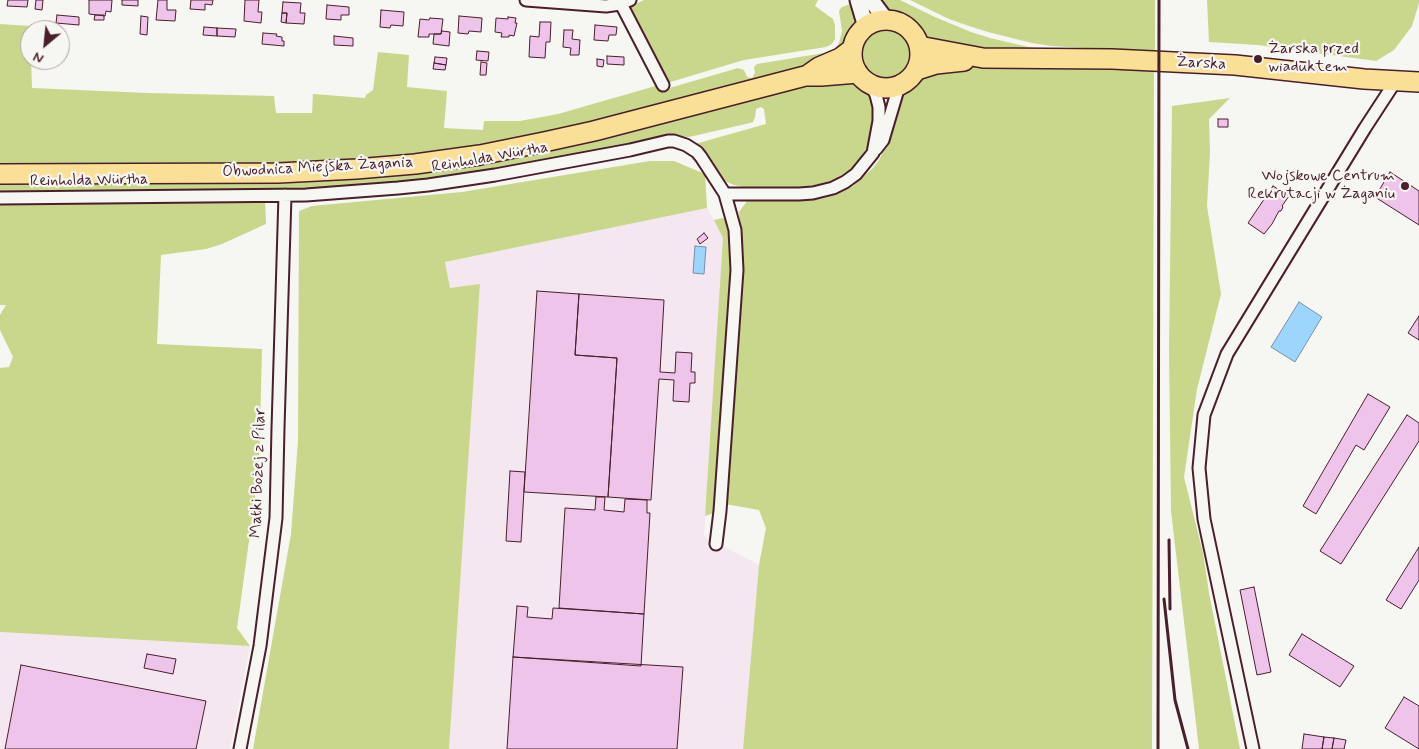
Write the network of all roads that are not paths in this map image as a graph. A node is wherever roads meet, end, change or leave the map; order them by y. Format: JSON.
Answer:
{"nodes":[{"id":1,"x":526,"y":0,"type":"edge"},
{"id":2,"x":858,"y":0,"type":"edge"},
{"id":3,"x":872,"y":0,"type":"edge"},
{"id":4,"x":623,"y":1,"type":"edge"},
{"id":5,"x":886,"y":20,"type":"junction"},
{"id":6,"x":866,"y":27,"type":"junction"},
{"id":7,"x":919,"y":46,"type":"junction"},
{"id":8,"x":852,"y":49,"type":"junction"},
{"id":9,"x":982,"y":58,"type":"junction"},
{"id":10,"x":916,"y":70,"type":"junction"},
{"id":11,"x":805,"y":76,"type":"junction"},
{"id":12,"x":864,"y":79,"type":"junction"},
{"id":13,"x":1395,"y":82,"type":"junction"},
{"id":14,"x":1419,"y":82,"type":"edge"},
{"id":15,"x":663,"y":85,"type":"dead end"},
{"id":16,"x":899,"y":86,"type":"junction"},
{"id":17,"x":873,"y":153,"type":"junction"},
{"id":18,"x":0,"y":174,"type":"edge"},
{"id":19,"x":725,"y":194,"type":"junction"},
{"id":20,"x":285,"y":195,"type":"junction"},
{"id":21,"x":0,"y":198,"type":"edge"},
{"id":22,"x":716,"y":544,"type":"dead end"},
{"id":23,"x":240,"y":749,"type":"edge"},
{"id":24,"x":1253,"y":749,"type":"edge"}],
"edges":[{"from":1,"to":4,"type":"street"},
{"from":2,"to":6,"type":"street"},
{"from":3,"to":5,"type":"street"},
{"from":4,"to":15,"type":"street"},
{"from":5,"to":6,"type":"main road"},
{"from":5,"to":7,"type":"main road"},
{"from":6,"to":8,"type":"main road"},
{"from":7,"to":9,"type":"main road","name":"Żarska"},
{"from":7,"to":10,"type":"main road"},
{"from":8,"to":11,"type":"main road","name":"Obwodnica Miejska Żagania"},
{"from":8,"to":12,"type":"main road"},
{"from":9,"to":10,"type":"main road","name":"Żarska"},
{"from":9,"to":13,"type":"main road","name":"Żarska"},
{"from":10,"to":16,"type":"main road"},
{"from":11,"to":12,"type":"main road","name":"Obwodnica Miejska Żagania"},
{"from":11,"to":18,"type":"main road","name":"Obwodnica Miejska Żagania"},
{"from":12,"to":16,"type":"main road"},
{"from":12,"to":17,"type":"street"},
{"from":13,"to":14,"type":"main road","name":"Żarska"},
{"from":13,"to":24,"type":"street"},
{"from":16,"to":17,"type":"street"},
{"from":17,"to":19,"type":"street"},
{"from":19,"to":20,"type":"street","name":"Reinholda Würtha"},
{"from":19,"to":22,"type":"street","name":"Reinholda Würtha"},
{"from":20,"to":21,"type":"street","name":"Reinholda Würtha"},
{"from":20,"to":23,"type":"street","name":"Matki Bożej z Pilar"}]}
